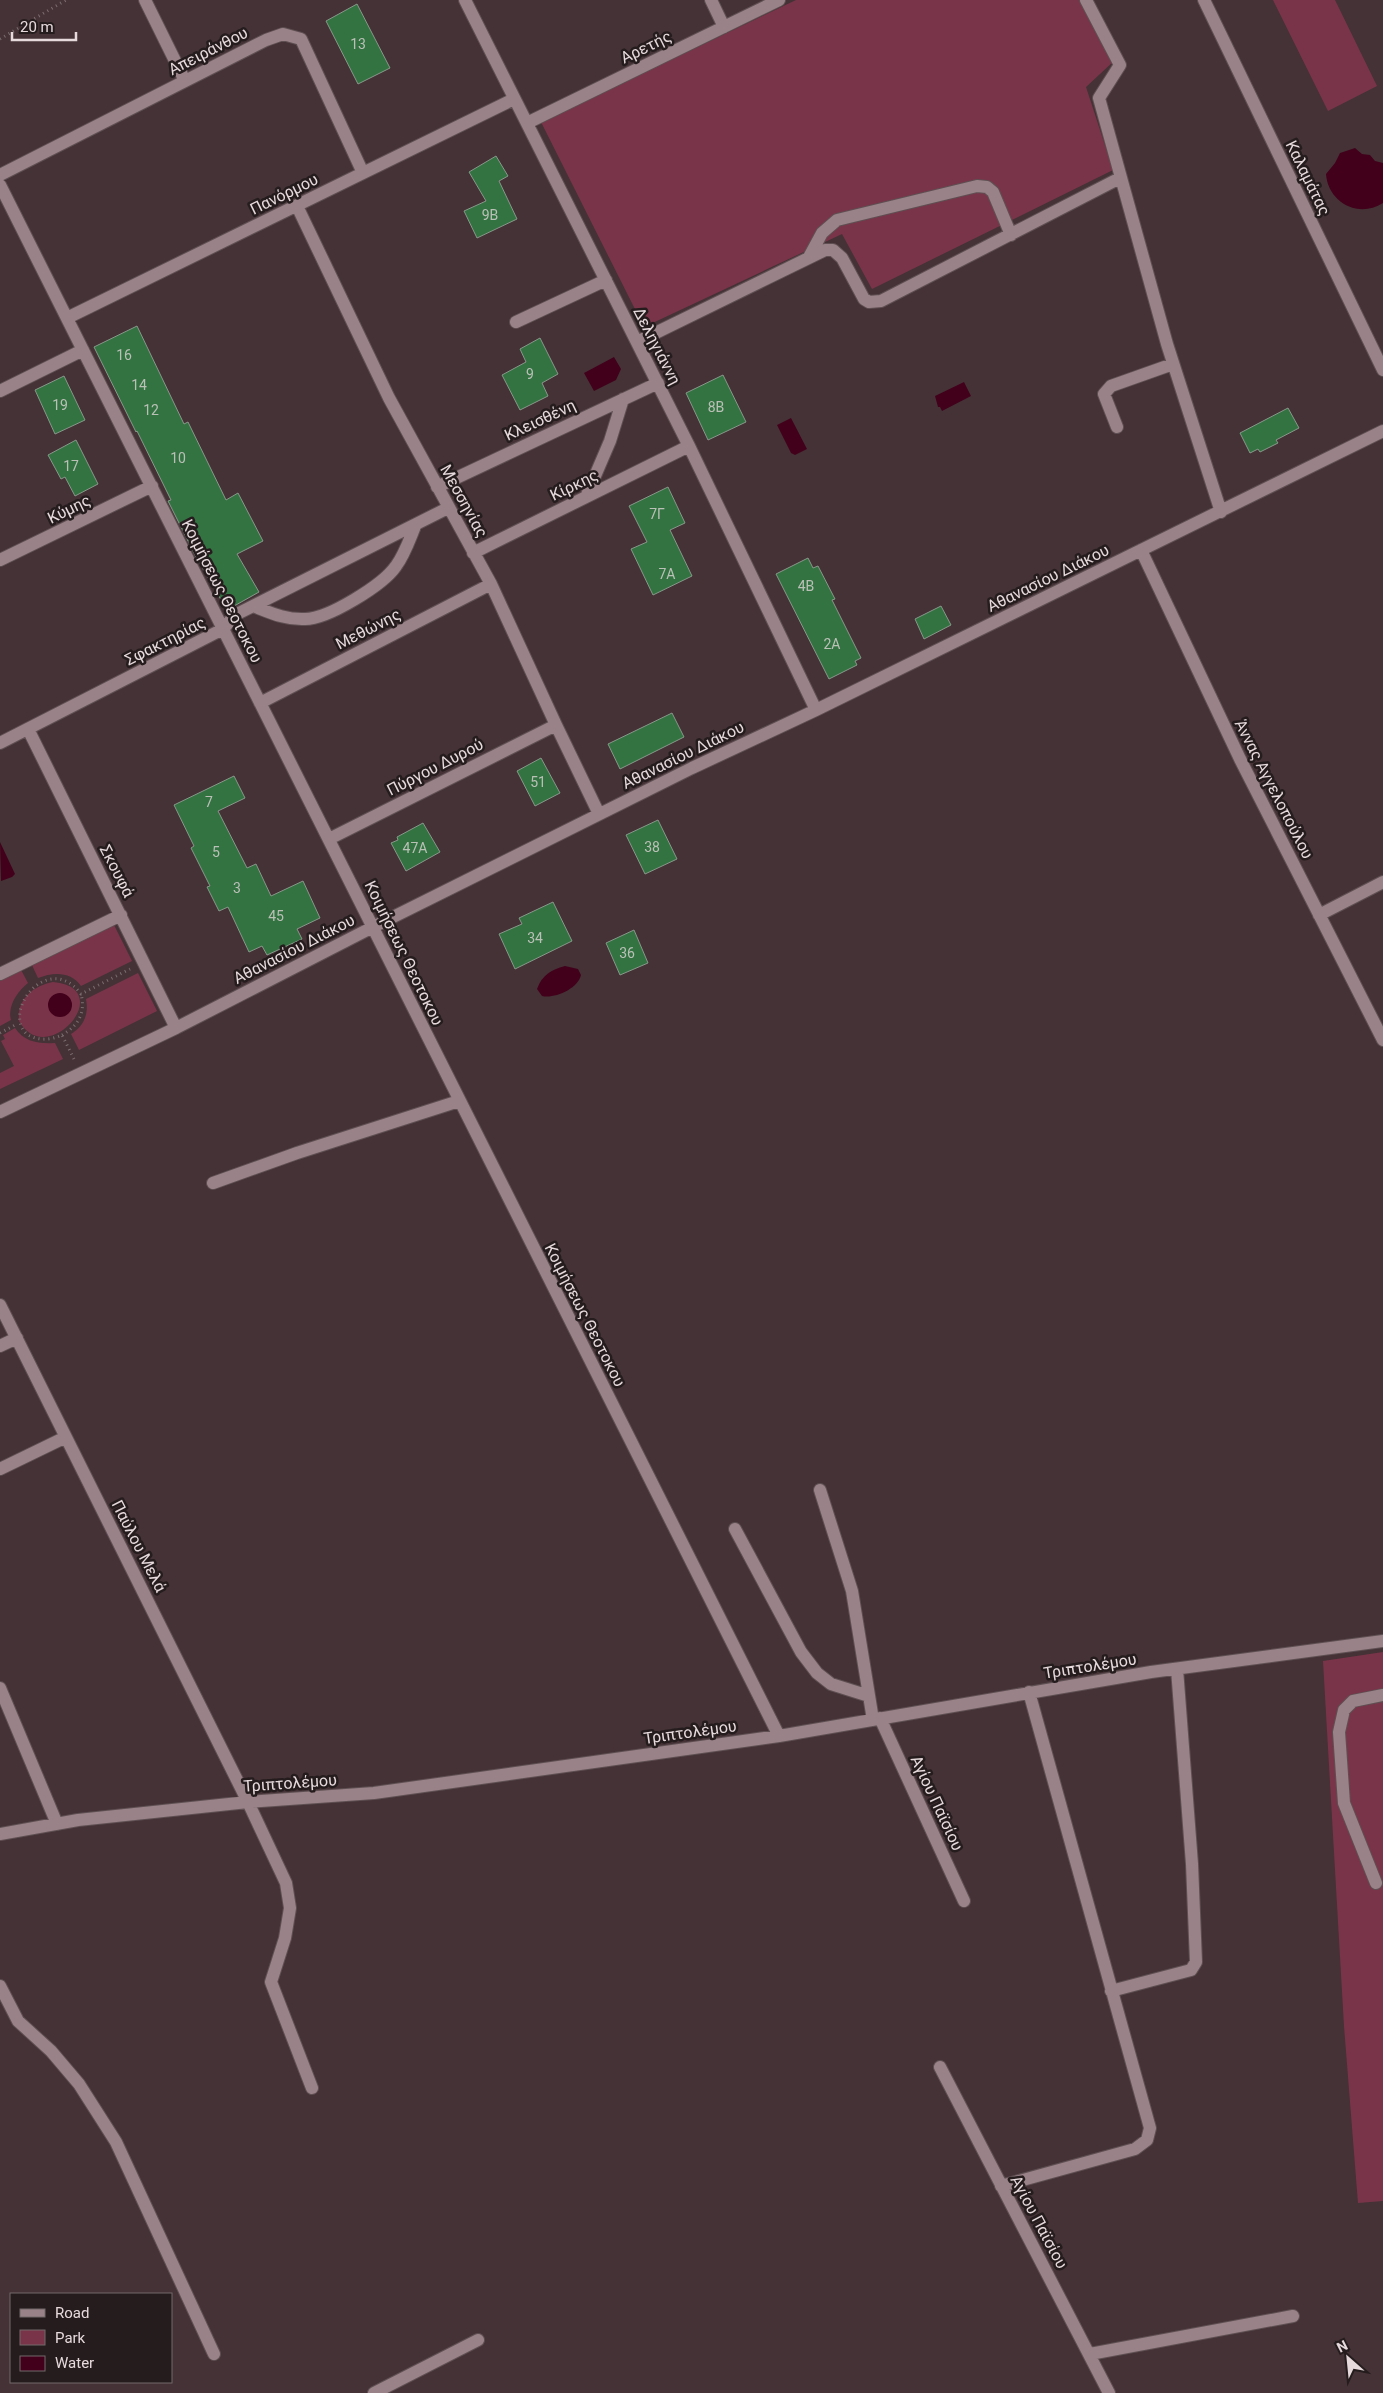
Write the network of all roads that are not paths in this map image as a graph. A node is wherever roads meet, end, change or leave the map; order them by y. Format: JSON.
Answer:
{"nodes":[{"id":1,"x":145,"y":0,"type":"edge"},
{"id":2,"x":465,"y":0,"type":"edge"},
{"id":3,"x":711,"y":0,"type":"edge"},
{"id":4,"x":779,"y":0,"type":"edge"},
{"id":5,"x":1086,"y":0,"type":"edge"},
{"id":6,"x":1204,"y":0,"type":"edge"},
{"id":7,"x":724,"y":27,"type":"junction"},
{"id":8,"x":185,"y":81,"type":"junction"},
{"id":9,"x":514,"y":99,"type":"junction"},
{"id":10,"x":527,"y":123,"type":"junction"},
{"id":11,"x":363,"y":173,"type":"junction"},
{"id":12,"x":0,"y":175,"type":"edge"},
{"id":13,"x":1120,"y":178,"type":"junction"},
{"id":14,"x":0,"y":185,"type":"edge"},
{"id":15,"x":297,"y":206,"type":"junction"},
{"id":16,"x":6,"y":209,"type":"edge"},
{"id":17,"x":1011,"y":235,"type":"junction"},
{"id":18,"x":809,"y":258,"type":"junction"},
{"id":19,"x":606,"y":280,"type":"junction"},
{"id":20,"x":67,"y":318,"type":"junction"},
{"id":21,"x":516,"y":322,"type":"dead end"},
{"id":22,"x":638,"y":342,"type":"junction"},
{"id":23,"x":83,"y":350,"type":"junction"},
{"id":24,"x":1173,"y":364,"type":"junction"},
{"id":25,"x":1383,"y":370,"type":"edge"},
{"id":26,"x":658,"y":383,"type":"junction"},
{"id":27,"x":0,"y":391,"type":"edge"},
{"id":28,"x":623,"y":399,"type":"junction"},
{"id":29,"x":1117,"y":426,"type":"dead end"},
{"id":30,"x":1383,"y":431,"type":"edge"},
{"id":31,"x":689,"y":446,"type":"junction"},
{"id":32,"x":152,"y":486,"type":"junction"},
{"id":33,"x":437,"y":487,"type":"junction"},
{"id":34,"x":586,"y":497,"type":"junction"},
{"id":35,"x":448,"y":508,"type":"junction"},
{"id":36,"x":1221,"y":512,"type":"junction"},
{"id":37,"x":416,"y":524,"type":"junction"},
{"id":38,"x":1141,"y":550,"type":"junction"},
{"id":39,"x":473,"y":553,"type":"junction"},
{"id":40,"x":0,"y":560,"type":"edge"},
{"id":41,"x":491,"y":584,"type":"junction"},
{"id":42,"x":253,"y":606,"type":"junction"},
{"id":43,"x":223,"y":629,"type":"junction"},
{"id":44,"x":260,"y":703,"type":"junction"},
{"id":45,"x":816,"y":710,"type":"junction"},
{"id":46,"x":556,"y":725,"type":"junction"},
{"id":47,"x":28,"y":729,"type":"junction"},
{"id":48,"x":0,"y":743,"type":"edge"},
{"id":49,"x":599,"y":814,"type":"junction"},
{"id":50,"x":329,"y":839,"type":"junction"},
{"id":51,"x":1383,"y":882,"type":"edge"},
{"id":52,"x":121,"y":915,"type":"junction"},
{"id":53,"x":1319,"y":915,"type":"junction"},
{"id":54,"x":372,"y":927,"type":"junction"},
{"id":55,"x":0,"y":974,"type":"edge"},
{"id":56,"x":176,"y":1028,"type":"junction"},
{"id":57,"x":1383,"y":1040,"type":"edge"},
{"id":58,"x":459,"y":1101,"type":"junction"},
{"id":59,"x":0,"y":1112,"type":"edge"},
{"id":60,"x":213,"y":1184,"type":"dead end"},
{"id":61,"x":0,"y":1305,"type":"edge"},
{"id":62,"x":17,"y":1338,"type":"junction"},
{"id":63,"x":0,"y":1346,"type":"edge"},
{"id":64,"x":66,"y":1437,"type":"junction"},
{"id":65,"x":0,"y":1469,"type":"edge"},
{"id":66,"x":820,"y":1490,"type":"dead end"},
{"id":67,"x":735,"y":1529,"type":"dead end"},
{"id":68,"x":1383,"y":1641,"type":"edge"},
{"id":69,"x":1177,"y":1669,"type":"junction"},
{"id":70,"x":0,"y":1688,"type":"edge"},
{"id":71,"x":1030,"y":1692,"type":"junction"},
{"id":72,"x":1383,"y":1695,"type":"edge"},
{"id":73,"x":869,"y":1696,"type":"junction"},
{"id":74,"x":876,"y":1719,"type":"junction"},
{"id":75,"x":779,"y":1736,"type":"junction"},
{"id":76,"x":248,"y":1802,"type":"junction"},
{"id":77,"x":57,"y":1824,"type":"junction"},
{"id":78,"x":0,"y":1834,"type":"edge"},
{"id":79,"x":1376,"y":1883,"type":"dead end"},
{"id":80,"x":964,"y":1901,"type":"dead end"},
{"id":81,"x":0,"y":1986,"type":"edge"},
{"id":82,"x":1111,"y":1991,"type":"junction"},
{"id":83,"x":940,"y":2067,"type":"dead end"},
{"id":84,"x":312,"y":2088,"type":"dead end"},
{"id":85,"x":1001,"y":2186,"type":"junction"},
{"id":86,"x":1293,"y":2316,"type":"dead end"},
{"id":87,"x":478,"y":2340,"type":"dead end"},
{"id":88,"x":214,"y":2354,"type":"dead end"},
{"id":89,"x":1090,"y":2354,"type":"junction"},
{"id":90,"x":374,"y":2393,"type":"edge"},
{"id":91,"x":1109,"y":2393,"type":"edge"}],
"edges":[{"from":1,"to":8,"type":"street"},
{"from":2,"to":9,"type":"street","name":"Δεληγιάννη"},
{"from":3,"to":7,"type":"street"},
{"from":4,"to":7,"type":"street","name":"Αρετής"},
{"from":5,"to":13,"type":"street"},
{"from":6,"to":25,"type":"street","name":"Καλαμάτας"},
{"from":7,"to":10,"type":"street","name":"Αρετής"},
{"from":8,"to":11,"type":"street","name":"Απειράνθου"},
{"from":8,"to":12,"type":"street","name":"Απειράνθου"},
{"from":9,"to":10,"type":"street","name":"Δεληγιάννη"},
{"from":9,"to":11,"type":"street","name":"Πανόρμου"},
{"from":10,"to":19,"type":"street","name":"Δεληγιάννη"},
{"from":11,"to":15,"type":"street","name":"Πανόρμου"},
{"from":13,"to":17,"type":"street"},
{"from":13,"to":24,"type":"street"},
{"from":14,"to":16,"type":"street","name":"Κοιμήσεως Θεοτοκου"},
{"from":15,"to":20,"type":"street","name":"Πανόρμου"},
{"from":15,"to":33,"type":"street","name":"Μεσσηνίας"},
{"from":16,"to":20,"type":"street","name":"Κοιμήσεως Θεοτοκου"},
{"from":17,"to":18,"type":"street"},
{"from":17,"to":18,"type":"street"},
{"from":18,"to":22,"type":"street"},
{"from":19,"to":21,"type":"street"},
{"from":19,"to":22,"type":"street","name":"Δεληγιάννη"},
{"from":20,"to":23,"type":"street","name":"Κοιμήσεως Θεοτοκου"},
{"from":22,"to":26,"type":"street","name":"Δεληγιάννη"},
{"from":23,"to":27,"type":"street"},
{"from":23,"to":32,"type":"street","name":"Κοιμήσεως Θεοτοκου"},
{"from":24,"to":29,"type":"street"},
{"from":24,"to":36,"type":"street"},
{"from":26,"to":28,"type":"street","name":"Κλεισθένη"},
{"from":26,"to":31,"type":"street","name":"Δεληγιάννη"},
{"from":28,"to":33,"type":"street","name":"Κλεισθένη"},
{"from":28,"to":34,"type":"street"},
{"from":30,"to":36,"type":"street","name":"Αθανασίου Διάκου"},
{"from":31,"to":34,"type":"street","name":"Κίρκης"},
{"from":31,"to":45,"type":"street","name":"Δεληγιάννη"},
{"from":32,"to":40,"type":"street","name":"Κύμης"},
{"from":32,"to":43,"type":"street","name":"Κοιμήσεως Θεοτοκου"},
{"from":33,"to":35,"type":"street","name":"Μεσσηνίας"},
{"from":34,"to":39,"type":"street","name":"Κίρκης"},
{"from":35,"to":37,"type":"street","name":"Σφακτηρίας"},
{"from":35,"to":39,"type":"street","name":"Μεσσηνίας"},
{"from":36,"to":38,"type":"street","name":"Αθανασίου Διάκου"},
{"from":37,"to":42,"type":"street","name":"Σφακτηρίας"},
{"from":37,"to":42,"type":"street"},
{"from":38,"to":45,"type":"street","name":"Αθανασίου Διάκου"},
{"from":38,"to":53,"type":"street","name":"Άννας Αγγελοπούλου"},
{"from":39,"to":41,"type":"street","name":"Μεσσηνίας"},
{"from":41,"to":44,"type":"street","name":"Μεθώνης"},
{"from":41,"to":46,"type":"street","name":"Μεσσηνίας"},
{"from":42,"to":43,"type":"street","name":"Σφακτηρίας"},
{"from":43,"to":44,"type":"street","name":"Κοιμήσεως Θεοτοκου"},
{"from":43,"to":47,"type":"street","name":"Σφακτηρίας"},
{"from":44,"to":50,"type":"street","name":"Κοιμήσεως Θεοτοκου"},
{"from":45,"to":49,"type":"street","name":"Αθανασίου Διάκου"},
{"from":46,"to":49,"type":"street","name":"Μεσσηνίας"},
{"from":46,"to":50,"type":"street","name":"Πύργου Δυρού"},
{"from":47,"to":48,"type":"street","name":"Σφακτηρίας"},
{"from":47,"to":52,"type":"street","name":"Σκουφά"},
{"from":49,"to":54,"type":"street","name":"Αθανασίου Διάκου"},
{"from":50,"to":54,"type":"street","name":"Κοιμήσεως Θεοτοκου"},
{"from":51,"to":53,"type":"street"},
{"from":52,"to":55,"type":"street"},
{"from":52,"to":56,"type":"street","name":"Σκουφά"},
{"from":53,"to":57,"type":"street","name":"Άννας Αγγελοπούλου"},
{"from":54,"to":56,"type":"street","name":"Αθανασίου Διάκου"},
{"from":54,"to":58,"type":"street","name":"Κοιμήσεως Θεοτοκου"},
{"from":56,"to":59,"type":"street","name":"Αθανασίου Διάκου"},
{"from":58,"to":60,"type":"street"},
{"from":58,"to":75,"type":"street","name":"Κοιμήσεως Θεοτοκου"},
{"from":61,"to":62,"type":"street","name":"Παύλου Μελά"},
{"from":62,"to":63,"type":"street"},
{"from":62,"to":64,"type":"street","name":"Παύλου Μελά"},
{"from":64,"to":65,"type":"street"},
{"from":64,"to":76,"type":"street","name":"Παύλου Μελά"},
{"from":66,"to":73,"type":"street","name":"Αγίου Παϊσίου"},
{"from":67,"to":73,"type":"street"},
{"from":68,"to":69,"type":"street","name":"Τριπτολέμου"},
{"from":69,"to":71,"type":"street","name":"Τριπτολέμου"},
{"from":69,"to":82,"type":"street"},
{"from":70,"to":77,"type":"street"},
{"from":71,"to":74,"type":"street","name":"Τριπτολέμου"},
{"from":71,"to":82,"type":"street"},
{"from":72,"to":79,"type":"street"},
{"from":73,"to":74,"type":"street","name":"Αγίου Παϊσίου"},
{"from":74,"to":75,"type":"street","name":"Τριπτολέμου"},
{"from":74,"to":80,"type":"street","name":"Αγίου Παϊσίου"},
{"from":75,"to":76,"type":"street","name":"Τριπτολέμου"},
{"from":76,"to":77,"type":"street","name":"Τριπτολέμου"},
{"from":76,"to":84,"type":"street","name":"Παύλου Μελά"},
{"from":77,"to":78,"type":"street","name":"Τριπτολέμου"},
{"from":81,"to":88,"type":"street"},
{"from":82,"to":85,"type":"street"},
{"from":83,"to":85,"type":"street","name":"Αγίου Παϊσίου"},
{"from":85,"to":89,"type":"street","name":"Αγίου Παϊσίου"},
{"from":86,"to":89,"type":"street"},
{"from":87,"to":90,"type":"street"},
{"from":89,"to":91,"type":"street","name":"Αγίου Παϊσίου"}]}
